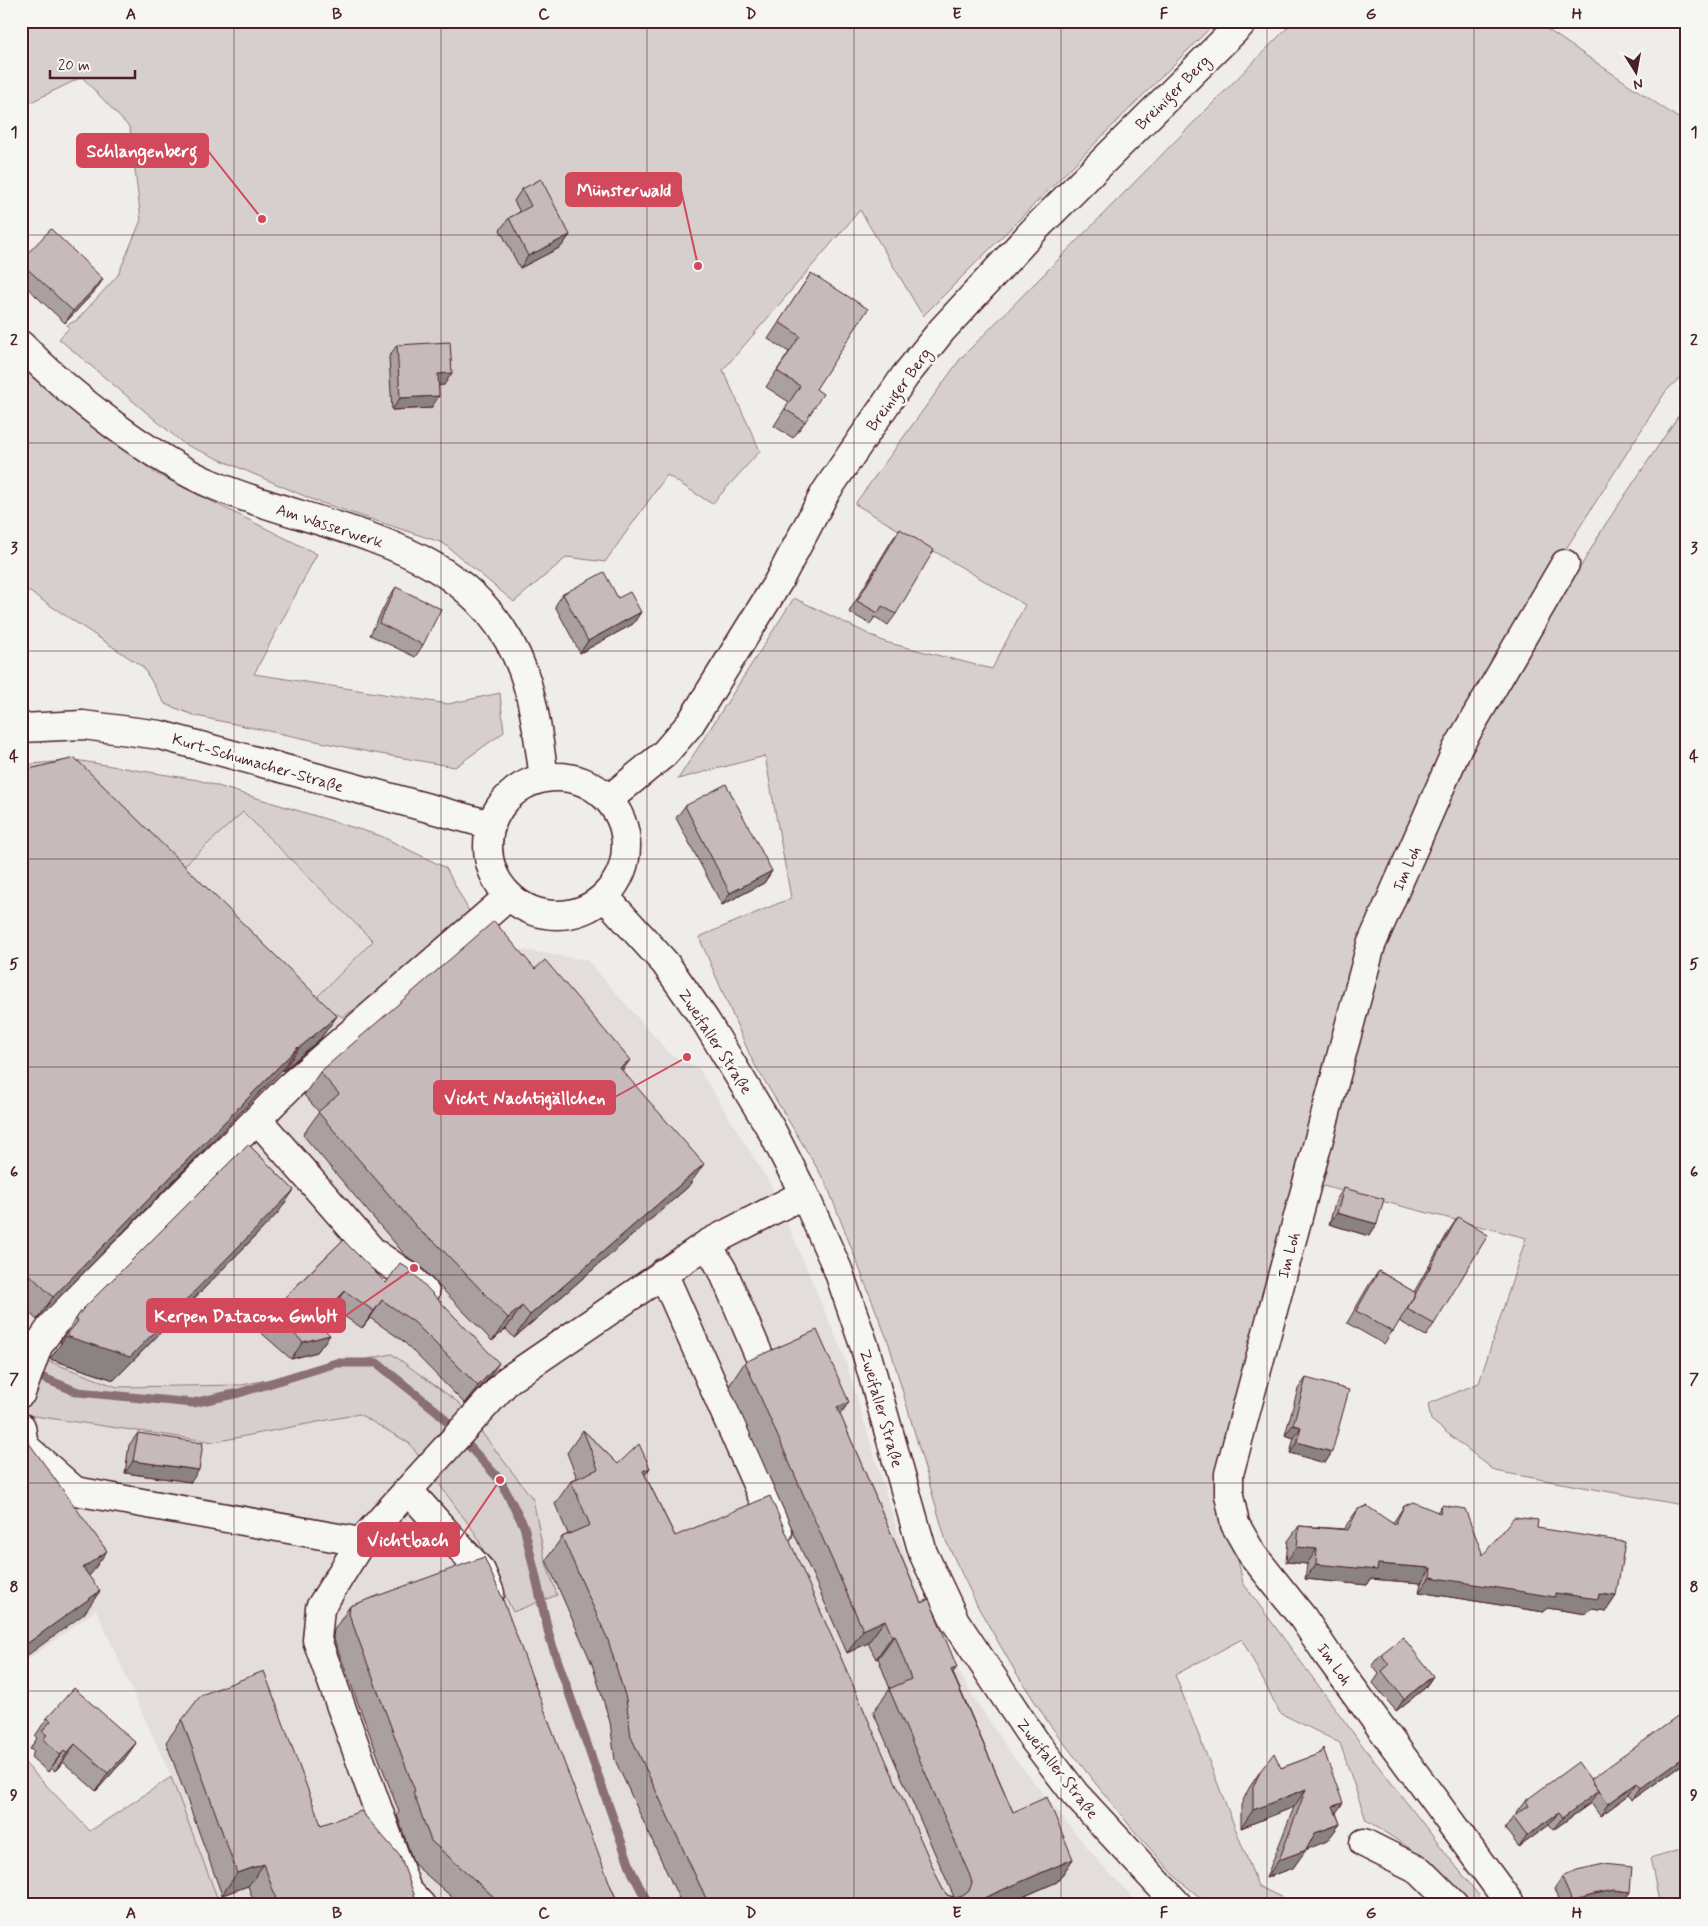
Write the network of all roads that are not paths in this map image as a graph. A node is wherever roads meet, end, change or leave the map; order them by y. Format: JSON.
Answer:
{"nodes":[{"id":1,"x":1244,"y":21,"type":"edge"},
{"id":2,"x":21,"y":345,"type":"edge"},
{"id":3,"x":1565,"y":564,"type":"dead end"},
{"id":4,"x":21,"y":728,"type":"edge"},
{"id":5,"x":544,"y":778,"type":"junction"},
{"id":6,"x":609,"y":800,"type":"junction"},
{"id":7,"x":491,"y":825,"type":"junction"},
{"id":8,"x":509,"y":896,"type":"junction"},
{"id":9,"x":605,"y":897,"type":"junction"},
{"id":10,"x":257,"y":1119,"type":"junction"},
{"id":11,"x":804,"y":1194,"type":"junction"},
{"id":12,"x":707,"y":1244,"type":"junction"},
{"id":13,"x":663,"y":1273,"type":"junction"},
{"id":14,"x":442,"y":1310,"type":"edge"},
{"id":15,"x":758,"y":1353,"type":"dead end"},
{"id":16,"x":488,"y":1359,"type":"edge"},
{"id":17,"x":508,"y":1380,"type":"junction"},
{"id":18,"x":21,"y":1393,"type":"edge"},
{"id":19,"x":21,"y":1428,"type":"edge"},
{"id":20,"x":408,"y":1490,"type":"junction"},
{"id":21,"x":360,"y":1542,"type":"junction"},
{"id":22,"x":786,"y":1552,"type":"edge"},
{"id":23,"x":500,"y":1614,"type":"edge"},
{"id":24,"x":1364,"y":1843,"type":"dead end"},
{"id":25,"x":421,"y":1905,"type":"edge"},
{"id":26,"x":1178,"y":1905,"type":"edge"},
{"id":27,"x":1454,"y":1905,"type":"edge"},
{"id":28,"x":1511,"y":1905,"type":"edge"}],
"edges":[{"from":1,"to":6,"type":"main road","name":"Breiniger Berg"},
{"from":2,"to":5,"type":"main road","name":"Am Wasserwerk"},
{"from":3,"to":28,"type":"main road","name":"Im Loh"},
{"from":4,"to":7,"type":"main road","name":"Kurt-Schumacher-Straße"},
{"from":5,"to":6,"type":"main road"},
{"from":5,"to":7,"type":"main road"},
{"from":6,"to":9,"type":"main road"},
{"from":7,"to":8,"type":"main road"},
{"from":8,"to":9,"type":"main road"},
{"from":8,"to":10,"type":"main road"},
{"from":9,"to":11,"type":"main road","name":"Zweifaller Straße"},
{"from":10,"to":14,"type":"main road"},
{"from":10,"to":18,"type":"main road"},
{"from":11,"to":12,"type":"main road"},
{"from":11,"to":26,"type":"main road","name":"Zweifaller Straße"},
{"from":12,"to":13,"type":"main road"},
{"from":12,"to":15,"type":"main road"},
{"from":13,"to":17,"type":"main road"},
{"from":13,"to":22,"type":"main road"},
{"from":16,"to":17,"type":"main road"},
{"from":17,"to":20,"type":"main road"},
{"from":19,"to":21,"type":"main road"},
{"from":20,"to":21,"type":"main road"},
{"from":20,"to":23,"type":"main road"},
{"from":21,"to":25,"type":"main road"},
{"from":24,"to":27,"type":"main road"}]}
